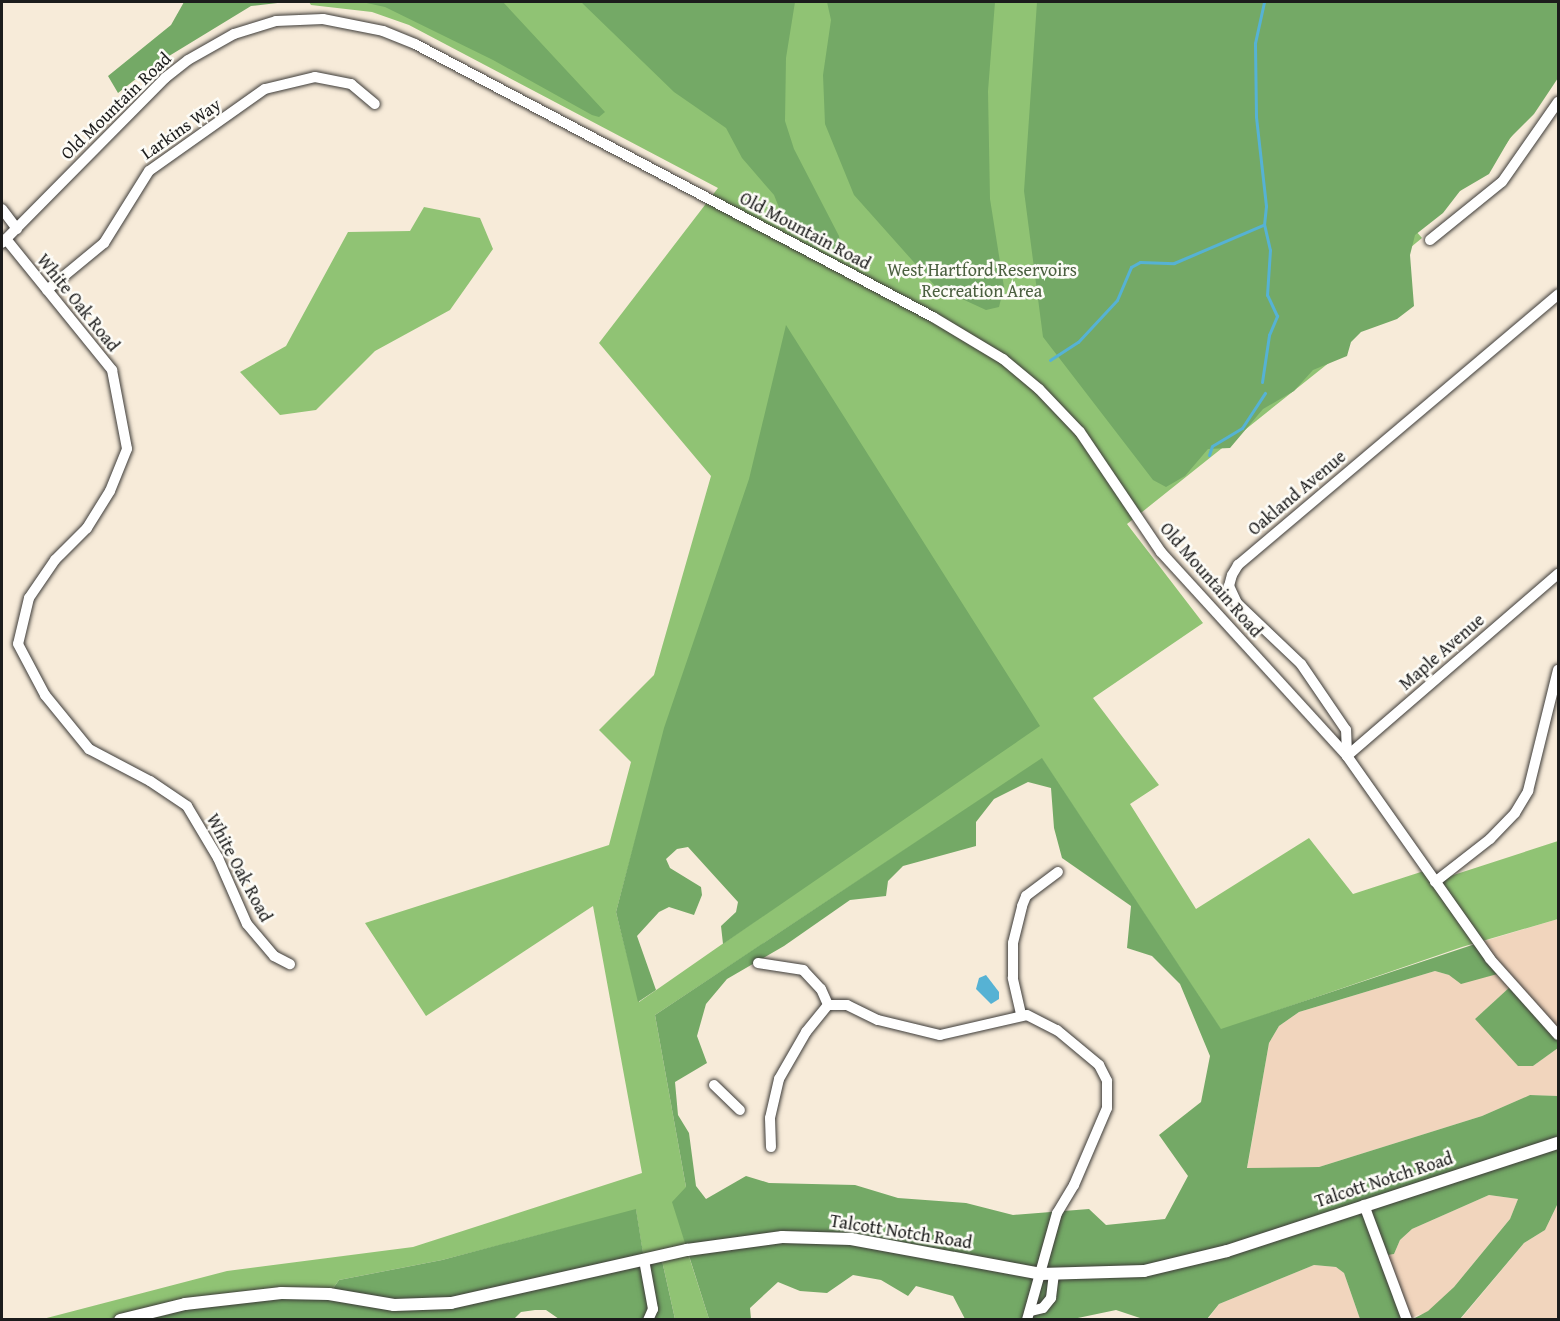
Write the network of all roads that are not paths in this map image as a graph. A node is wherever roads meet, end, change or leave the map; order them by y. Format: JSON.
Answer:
{"nodes":[{"id":1,"x":1558,"y":102,"type":"edge"},
{"id":2,"x":375,"y":104,"type":"dead end"},
{"id":3,"x":2,"y":209,"type":"edge"},
{"id":4,"x":17,"y":229,"type":"junction"},
{"id":5,"x":1430,"y":240,"type":"dead end"},
{"id":6,"x":4,"y":241,"type":"edge"},
{"id":7,"x":46,"y":290,"type":"junction"},
{"id":8,"x":1558,"y":295,"type":"edge"},
{"id":9,"x":1558,"y":574,"type":"edge"},
{"id":10,"x":1558,"y":670,"type":"edge"},
{"id":11,"x":1347,"y":756,"type":"junction"},
{"id":12,"x":1058,"y":872,"type":"dead end"},
{"id":13,"x":1435,"y":882,"type":"junction"},
{"id":14,"x":758,"y":963,"type":"dead end"},
{"id":15,"x":290,"y":964,"type":"dead end"},
{"id":16,"x":828,"y":1005,"type":"junction"},
{"id":17,"x":1021,"y":1014,"type":"junction"},
{"id":18,"x":1558,"y":1035,"type":"edge"},
{"id":19,"x":714,"y":1085,"type":"dead end"},
{"id":20,"x":740,"y":1110,"type":"dead end"},
{"id":21,"x":1558,"y":1143,"type":"edge"},
{"id":22,"x":771,"y":1147,"type":"dead end"},
{"id":23,"x":1364,"y":1205,"type":"junction"},
{"id":24,"x":644,"y":1260,"type":"junction"},
{"id":25,"x":1041,"y":1274,"type":"junction"},
{"id":26,"x":1054,"y":1274,"type":"junction"},
{"id":27,"x":1029,"y":1315,"type":"edge"},
{"id":28,"x":120,"y":1320,"type":"edge"},
{"id":29,"x":648,"y":1320,"type":"edge"},
{"id":30,"x":1407,"y":1320,"type":"edge"}],
"edges":[{"from":1,"to":5,"type":"street"},
{"from":2,"to":7,"type":"street","name":"Larkins Way"},
{"from":3,"to":4,"type":"street"},
{"from":4,"to":6,"type":"street","name":"Old Mountain Road"},
{"from":4,"to":11,"type":"street","name":"Old Mountain Road"},
{"from":6,"to":7,"type":"street","name":"White Oak Road"},
{"from":7,"to":15,"type":"street","name":"White Oak Road"},
{"from":8,"to":11,"type":"street","name":"Oakland Avenue"},
{"from":9,"to":11,"type":"street","name":"Maple Avenue"},
{"from":10,"to":13,"type":"street"},
{"from":11,"to":13,"type":"street","name":"Old Mountain Road"},
{"from":12,"to":17,"type":"street"},
{"from":13,"to":18,"type":"street","name":"Old Mountain Road"},
{"from":14,"to":16,"type":"street"},
{"from":16,"to":17,"type":"street"},
{"from":16,"to":22,"type":"street"},
{"from":17,"to":25,"type":"street"},
{"from":19,"to":20,"type":"street"},
{"from":21,"to":23,"type":"street","name":"Talcott Notch Road"},
{"from":23,"to":26,"type":"street","name":"Talcott Notch Road"},
{"from":23,"to":30,"type":"street"},
{"from":24,"to":25,"type":"street","name":"Talcott Notch Road"},
{"from":24,"to":28,"type":"street","name":"Talcott Notch Road"},
{"from":24,"to":29,"type":"street"},
{"from":25,"to":26,"type":"street","name":"Talcott Notch Road"},
{"from":25,"to":27,"type":"street"},
{"from":26,"to":27,"type":"street"}]}
